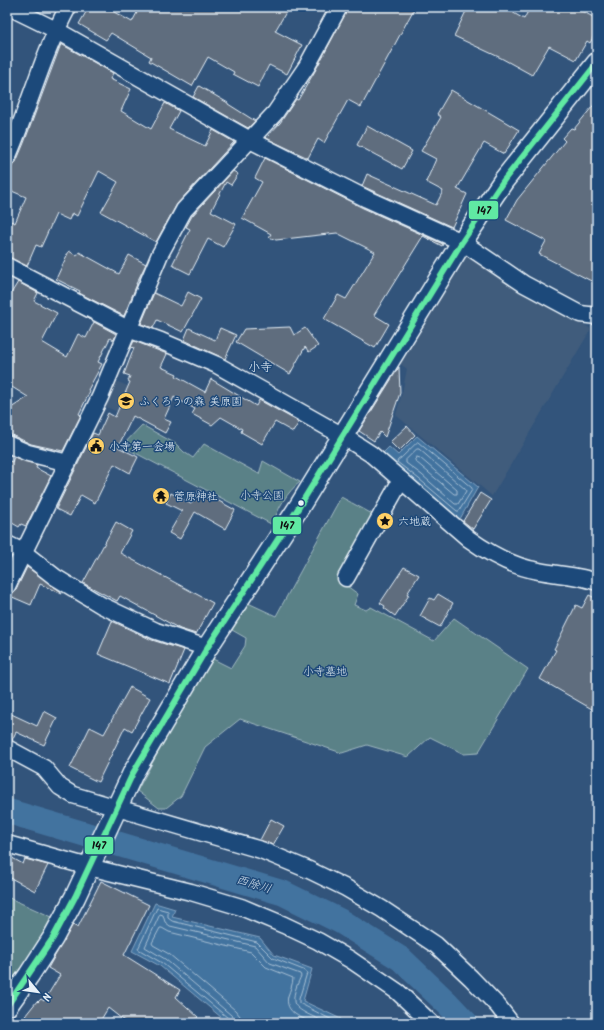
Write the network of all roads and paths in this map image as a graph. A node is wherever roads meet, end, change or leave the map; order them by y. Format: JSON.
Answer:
{"nodes":[{"id":1,"x":9,"y":7,"type":"edge"},
{"id":2,"x":68,"y":7,"type":"edge"},
{"id":3,"x":340,"y":7,"type":"edge"},
{"id":4,"x":56,"y":30,"type":"junction"},
{"id":5,"x":597,"y":63,"type":"edge"},
{"id":6,"x":250,"y":140,"type":"junction"},
{"id":7,"x":7,"y":158,"type":"edge"},
{"id":8,"x":462,"y":242,"type":"junction"},
{"id":9,"x":7,"y":266,"type":"edge"},
{"id":10,"x":597,"y":316,"type":"edge"},
{"id":11,"x":128,"y":329,"type":"junction"},
{"id":12,"x":343,"y":436,"type":"junction"},
{"id":13,"x":7,"y":444,"type":"edge"},
{"id":14,"x":68,"y":463,"type":"junction"},
{"id":15,"x":401,"y":480,"type":"junction"},
{"id":16,"x":7,"y":544,"type":"edge"},
{"id":17,"x":24,"y":552,"type":"junction"},
{"id":18,"x":346,"y":578,"type":"dead end"},
{"id":19,"x":597,"y":582,"type":"edge"},
{"id":20,"x":7,"y":586,"type":"edge"},
{"id":21,"x":207,"y":648,"type":"junction"},
{"id":22,"x":7,"y":748,"type":"edge"},
{"id":23,"x":114,"y":815,"type":"junction"},
{"id":24,"x":7,"y":844,"type":"edge"},
{"id":25,"x":91,"y":863,"type":"junction"},
{"id":26,"x":7,"y":1006,"type":"edge"},
{"id":27,"x":430,"y":1023,"type":"edge"},
{"id":28,"x":511,"y":1023,"type":"edge"}],
"edges":[{"from":1,"to":4,"type":"street"},
{"from":2,"to":4,"type":"street"},
{"from":3,"to":6,"type":"street"},
{"from":4,"to":6,"type":"street"},
{"from":4,"to":7,"type":"street"},
{"from":5,"to":8,"type":"street"},
{"from":6,"to":8,"type":"street"},
{"from":6,"to":11,"type":"street"},
{"from":8,"to":10,"type":"street"},
{"from":8,"to":12,"type":"street"},
{"from":9,"to":11,"type":"street"},
{"from":11,"to":12,"type":"street"},
{"from":11,"to":14,"type":"street"},
{"from":12,"to":15,"type":"street"},
{"from":12,"to":21,"type":"street"},
{"from":13,"to":14,"type":"street"},
{"from":14,"to":17,"type":"street"},
{"from":15,"to":18,"type":"street"},
{"from":15,"to":19,"type":"street"},
{"from":16,"to":17,"type":"street"},
{"from":17,"to":20,"type":"street"},
{"from":17,"to":21,"type":"street"},
{"from":21,"to":23,"type":"street"},
{"from":22,"to":23,"type":"street"},
{"from":23,"to":25,"type":"street"},
{"from":23,"to":28,"type":"street"},
{"from":24,"to":25,"type":"street"},
{"from":25,"to":26,"type":"street"},
{"from":25,"to":27,"type":"street"}]}
